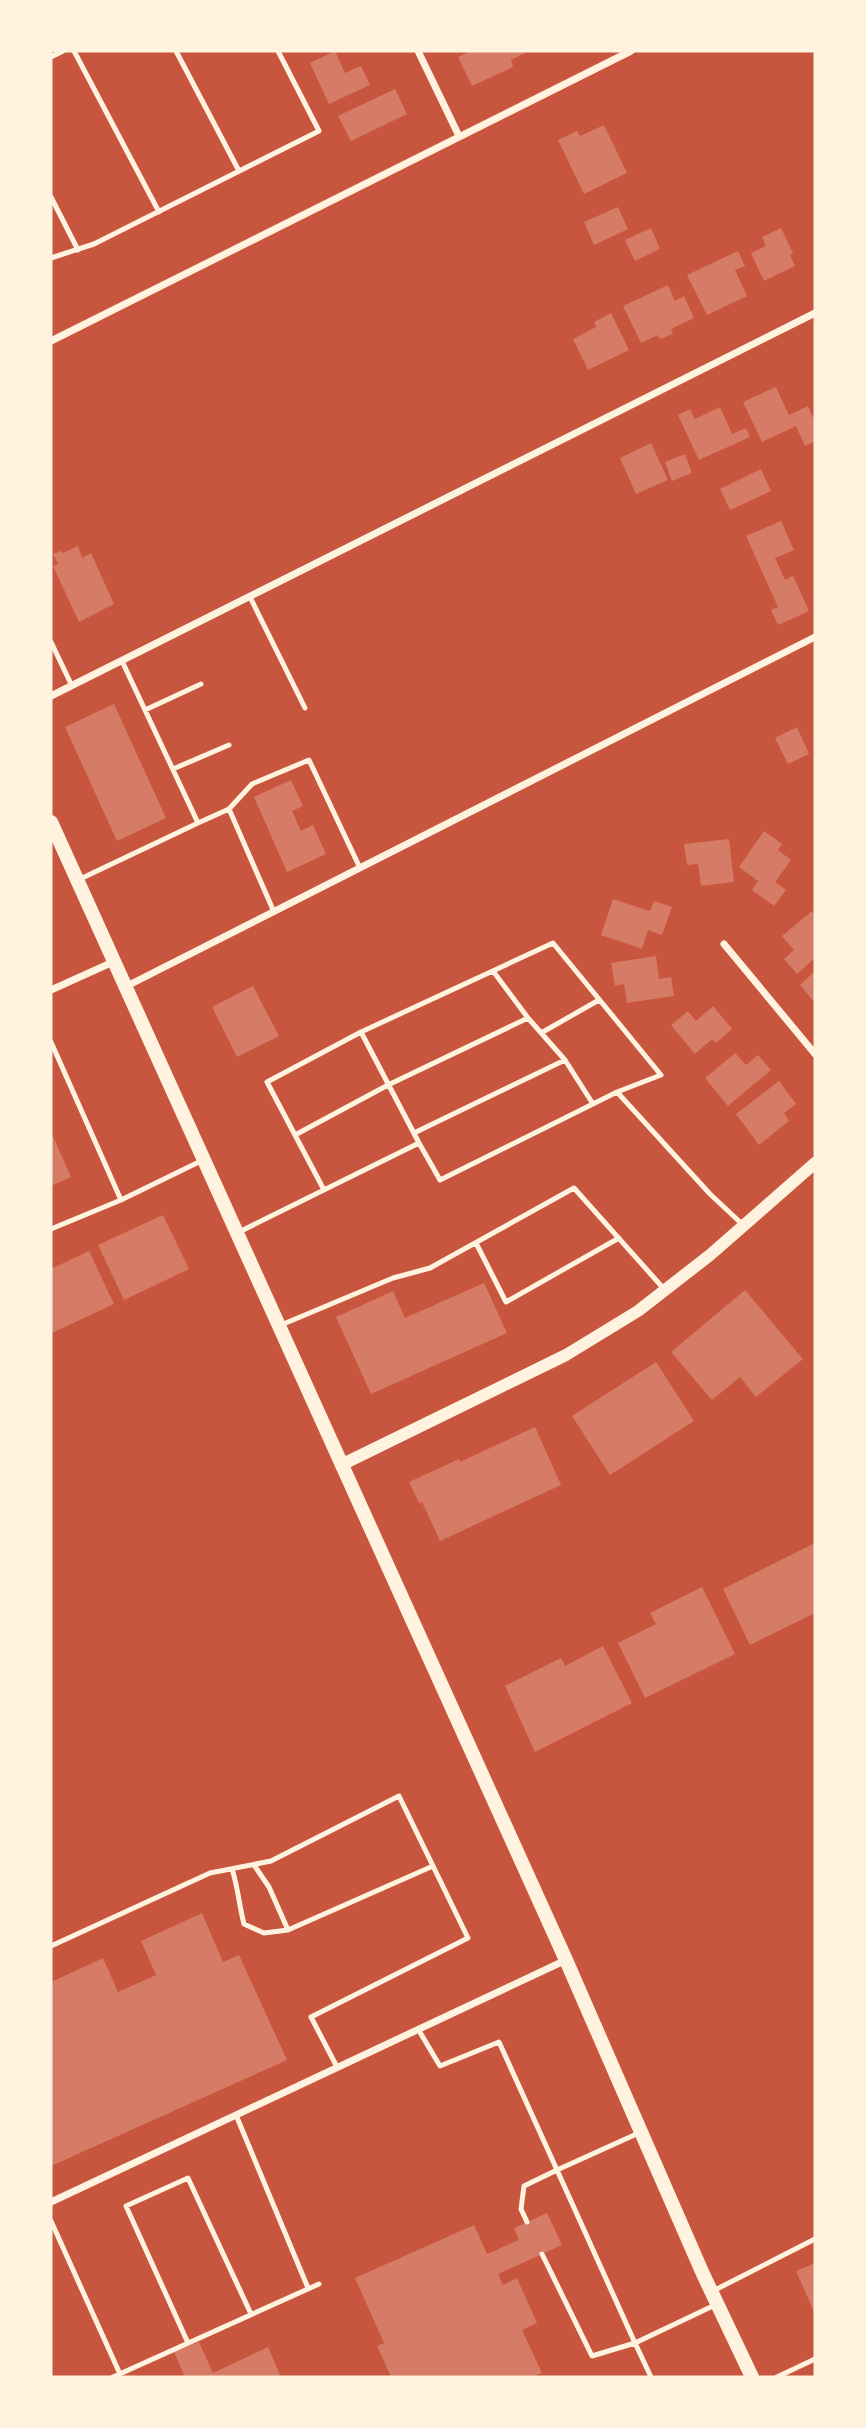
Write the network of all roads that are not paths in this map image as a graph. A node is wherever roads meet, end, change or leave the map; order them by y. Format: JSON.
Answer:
{"nodes":[{"id":1,"x":63,"y":51,"type":"edge"},
{"id":2,"x":74,"y":51,"type":"edge"},
{"id":3,"x":176,"y":51,"type":"edge"},
{"id":4,"x":278,"y":51,"type":"edge"},
{"id":5,"x":418,"y":51,"type":"edge"},
{"id":6,"x":631,"y":51,"type":"edge"},
{"id":7,"x":51,"y":57,"type":"edge"},
{"id":8,"x":459,"y":136,"type":"junction"},
{"id":9,"x":239,"y":171,"type":"junction"},
{"id":10,"x":51,"y":197,"type":"edge"},
{"id":11,"x":159,"y":212,"type":"junction"},
{"id":12,"x":78,"y":250,"type":"junction"},
{"id":13,"x":51,"y":258,"type":"edge"},
{"id":14,"x":815,"y":313,"type":"edge"},
{"id":15,"x":51,"y":341,"type":"edge"},
{"id":16,"x":250,"y":597,"type":"junction"},
{"id":17,"x":815,"y":637,"type":"edge"},
{"id":18,"x":51,"y":642,"type":"edge"},
{"id":19,"x":122,"y":661,"type":"junction"},
{"id":20,"x":201,"y":684,"type":"dead end"},
{"id":21,"x":72,"y":686,"type":"junction"},
{"id":22,"x":51,"y":696,"type":"edge"},
{"id":23,"x":305,"y":708,"type":"dead end"},
{"id":24,"x":145,"y":710,"type":"junction"},
{"id":25,"x":229,"y":744,"type":"dead end"},
{"id":26,"x":173,"y":769,"type":"junction"},
{"id":27,"x":229,"y":808,"type":"junction"},
{"id":28,"x":51,"y":822,"type":"edge"},
{"id":29,"x":198,"y":823,"type":"junction"},
{"id":30,"x":360,"y":868,"type":"junction"},
{"id":31,"x":77,"y":881,"type":"junction"},
{"id":32,"x":274,"y":912,"type":"junction"},
{"id":33,"x":724,"y":944,"type":"dead end"},
{"id":34,"x":113,"y":962,"type":"junction"},
{"id":35,"x":493,"y":971,"type":"junction"},
{"id":36,"x":124,"y":988,"type":"junction"},
{"id":37,"x":51,"y":990,"type":"edge"},
{"id":38,"x":599,"y":1000,"type":"junction"},
{"id":39,"x":528,"y":1018,"type":"junction"},
{"id":40,"x":361,"y":1032,"type":"junction"},
{"id":41,"x":541,"y":1033,"type":"junction"},
{"id":42,"x":51,"y":1042,"type":"edge"},
{"id":43,"x":815,"y":1054,"type":"edge"},
{"id":44,"x":565,"y":1060,"type":"junction"},
{"id":45,"x":388,"y":1085,"type":"junction"},
{"id":46,"x":617,"y":1092,"type":"junction"},
{"id":47,"x":593,"y":1104,"type":"junction"},
{"id":48,"x":414,"y":1133,"type":"junction"},
{"id":49,"x":295,"y":1135,"type":"junction"},
{"id":50,"x":419,"y":1143,"type":"junction"},
{"id":51,"x":203,"y":1160,"type":"junction"},
{"id":52,"x":815,"y":1163,"type":"edge"},
{"id":53,"x":324,"y":1190,"type":"junction"},
{"id":54,"x":121,"y":1200,"type":"junction"},
{"id":55,"x":744,"y":1226,"type":"junction"},
{"id":56,"x":51,"y":1229,"type":"edge"},
{"id":57,"x":236,"y":1233,"type":"junction"},
{"id":58,"x":619,"y":1238,"type":"junction"},
{"id":59,"x":476,"y":1243,"type":"junction"},
{"id":60,"x":665,"y":1290,"type":"junction"},
{"id":61,"x":278,"y":1326,"type":"junction"},
{"id":62,"x":341,"y":1465,"type":"junction"},
{"id":63,"x":254,"y":1865,"type":"junction"},
{"id":64,"x":433,"y":1866,"type":"junction"},
{"id":65,"x":232,"y":1869,"type":"junction"},
{"id":66,"x":288,"y":1930,"type":"junction"},
{"id":67,"x":51,"y":1946,"type":"edge"},
{"id":68,"x":566,"y":1960,"type":"junction"},
{"id":69,"x":418,"y":2029,"type":"junction"},
{"id":70,"x":337,"y":2067,"type":"junction"},
{"id":71,"x":236,"y":2115,"type":"junction"},
{"id":72,"x":641,"y":2132,"type":"junction"},
{"id":73,"x":557,"y":2170,"type":"junction"},
{"id":74,"x":51,"y":2202,"type":"edge"},
{"id":75,"x":51,"y":2221,"type":"edge"},
{"id":76,"x":527,"y":2222,"type":"dead end"},
{"id":77,"x":815,"y":2239,"type":"edge"},
{"id":78,"x":542,"y":2254,"type":"dead end"},
{"id":79,"x":319,"y":2284,"type":"dead end"},
{"id":80,"x":308,"y":2288,"type":"junction"},
{"id":81,"x":714,"y":2298,"type":"junction"},
{"id":82,"x":251,"y":2315,"type":"junction"},
{"id":83,"x":188,"y":2343,"type":"junction"},
{"id":84,"x":635,"y":2343,"type":"junction"},
{"id":85,"x":815,"y":2359,"type":"edge"},
{"id":86,"x":120,"y":2374,"type":"junction"},
{"id":87,"x":113,"y":2377,"type":"edge"},
{"id":88,"x":651,"y":2377,"type":"edge"},
{"id":89,"x":752,"y":2377,"type":"edge"},
{"id":90,"x":776,"y":2377,"type":"edge"}],
"edges":[{"from":1,"to":7,"type":"lane"},
{"from":2,"to":11,"type":"lane"},
{"from":3,"to":9,"type":"lane"},
{"from":4,"to":9,"type":"lane"},
{"from":5,"to":8,"type":"street"},
{"from":6,"to":8,"type":"street"},
{"from":8,"to":15,"type":"street"},
{"from":9,"to":11,"type":"lane"},
{"from":10,"to":12,"type":"lane"},
{"from":11,"to":12,"type":"lane"},
{"from":12,"to":13,"type":"lane"},
{"from":14,"to":16,"type":"street"},
{"from":16,"to":19,"type":"street"},
{"from":16,"to":23,"type":"lane"},
{"from":17,"to":30,"type":"street"},
{"from":18,"to":21,"type":"lane"},
{"from":19,"to":21,"type":"street"},
{"from":19,"to":24,"type":"lane"},
{"from":20,"to":24,"type":"lane"},
{"from":21,"to":22,"type":"street"},
{"from":24,"to":26,"type":"lane"},
{"from":25,"to":26,"type":"lane"},
{"from":26,"to":29,"type":"lane"},
{"from":27,"to":29,"type":"lane"},
{"from":27,"to":30,"type":"lane"},
{"from":27,"to":32,"type":"lane"},
{"from":28,"to":31,"type":"main road"},
{"from":29,"to":31,"type":"lane"},
{"from":30,"to":32,"type":"street"},
{"from":31,"to":34,"type":"main road"},
{"from":32,"to":36,"type":"street"},
{"from":33,"to":43,"type":"street"},
{"from":34,"to":36,"type":"main road"},
{"from":34,"to":37,"type":"street"},
{"from":35,"to":38,"type":"lane"},
{"from":35,"to":39,"type":"lane"},
{"from":35,"to":40,"type":"lane"},
{"from":36,"to":51,"type":"main road"},
{"from":38,"to":41,"type":"lane"},
{"from":38,"to":46,"type":"lane"},
{"from":39,"to":41,"type":"lane"},
{"from":39,"to":45,"type":"lane"},
{"from":40,"to":45,"type":"lane"},
{"from":40,"to":49,"type":"lane"},
{"from":41,"to":44,"type":"lane"},
{"from":42,"to":54,"type":"lane"},
{"from":44,"to":47,"type":"lane"},
{"from":44,"to":48,"type":"lane"},
{"from":45,"to":48,"type":"lane"},
{"from":45,"to":49,"type":"lane"},
{"from":46,"to":47,"type":"lane"},
{"from":46,"to":55,"type":"lane"},
{"from":47,"to":50,"type":"lane"},
{"from":48,"to":50,"type":"lane"},
{"from":49,"to":53,"type":"lane"},
{"from":50,"to":53,"type":"lane"},
{"from":51,"to":54,"type":"lane"},
{"from":51,"to":57,"type":"main road"},
{"from":52,"to":55,"type":"street"},
{"from":53,"to":57,"type":"lane"},
{"from":54,"to":56,"type":"lane"},
{"from":55,"to":60,"type":"street"},
{"from":57,"to":61,"type":"main road"},
{"from":58,"to":59,"type":"lane"},
{"from":58,"to":59,"type":"lane"},
{"from":58,"to":60,"type":"lane"},
{"from":59,"to":61,"type":"lane"},
{"from":60,"to":62,"type":"street"},
{"from":61,"to":62,"type":"main road"},
{"from":62,"to":68,"type":"main road"},
{"from":63,"to":64,"type":"lane"},
{"from":63,"to":65,"type":"lane"},
{"from":63,"to":66,"type":"lane"},
{"from":64,"to":66,"type":"lane"},
{"from":64,"to":70,"type":"lane"},
{"from":65,"to":66,"type":"lane"},
{"from":65,"to":67,"type":"lane"},
{"from":68,"to":69,"type":"street"},
{"from":68,"to":72,"type":"main road"},
{"from":69,"to":70,"type":"street"},
{"from":69,"to":73,"type":"lane"},
{"from":70,"to":71,"type":"street"},
{"from":71,"to":74,"type":"street"},
{"from":71,"to":80,"type":"lane"},
{"from":72,"to":73,"type":"lane"},
{"from":72,"to":81,"type":"main road"},
{"from":73,"to":76,"type":"lane"},
{"from":73,"to":84,"type":"lane"},
{"from":75,"to":86,"type":"lane"},
{"from":77,"to":81,"type":"lane"},
{"from":78,"to":84,"type":"lane"},
{"from":79,"to":80,"type":"lane"},
{"from":80,"to":82,"type":"lane"},
{"from":81,"to":84,"type":"lane"},
{"from":81,"to":89,"type":"main road"},
{"from":82,"to":83,"type":"lane"},
{"from":82,"to":83,"type":"lane"},
{"from":83,"to":86,"type":"lane"},
{"from":84,"to":88,"type":"lane"},
{"from":85,"to":90,"type":"lane"},
{"from":86,"to":87,"type":"lane"}]}
